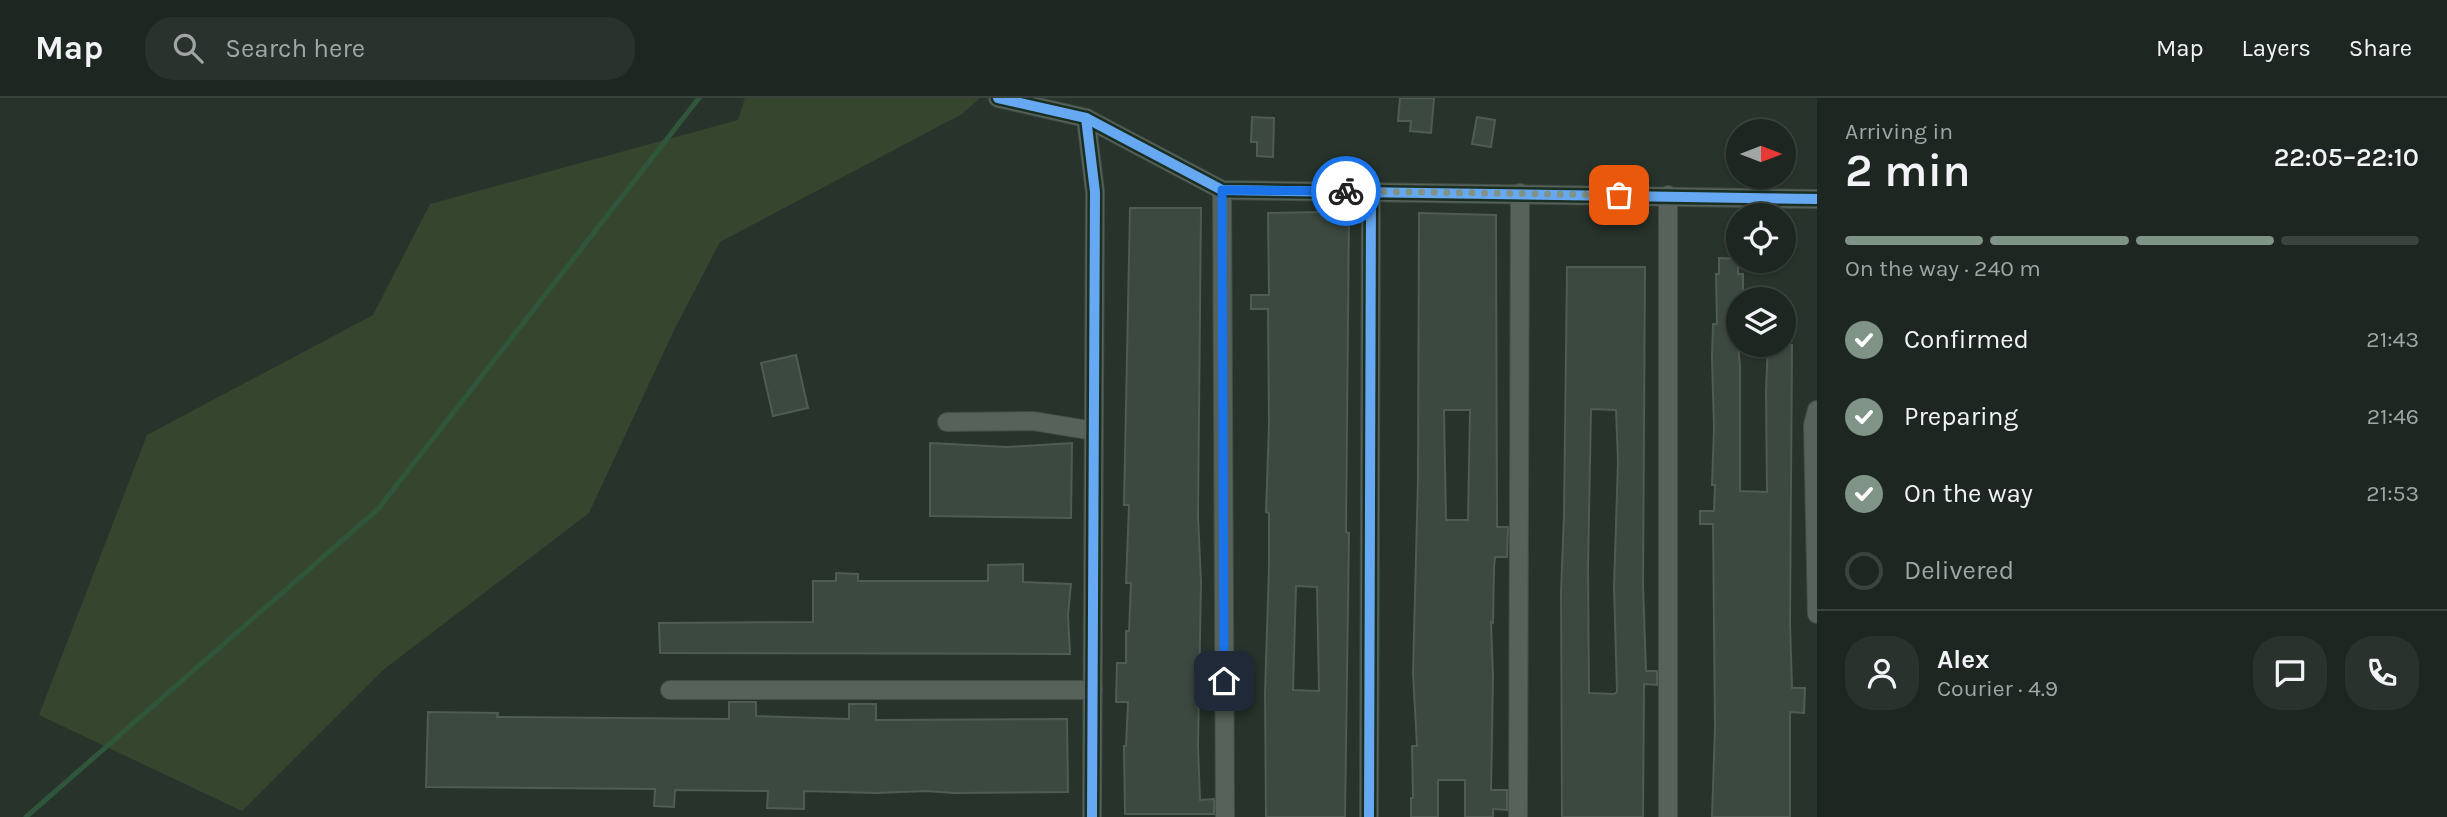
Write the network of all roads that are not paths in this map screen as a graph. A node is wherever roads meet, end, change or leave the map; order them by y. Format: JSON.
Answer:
{"nodes":[{"id":1,"x":998,"y":98,"type":"edge"},
{"id":2,"x":1086,"y":118,"type":"junction"},
{"id":3,"x":1222,"y":190,"type":"junction"},
{"id":4,"x":1371,"y":192,"type":"junction"},
{"id":5,"x":1520,"y":193,"type":"junction"},
{"id":6,"x":1668,"y":195,"type":"junction"},
{"id":7,"x":1817,"y":199,"type":"edge"},
{"id":8,"x":1817,"y":410,"type":"edge"},
{"id":9,"x":947,"y":422,"type":"dead end"},
{"id":10,"x":1094,"y":431,"type":"junction"},
{"id":11,"x":1817,"y":614,"type":"edge"},
{"id":12,"x":670,"y":690,"type":"dead end"},
{"id":13,"x":1093,"y":690,"type":"junction"},
{"id":14,"x":1092,"y":817,"type":"edge"},
{"id":15,"x":1225,"y":817,"type":"edge"},
{"id":16,"x":1368,"y":817,"type":"edge"},
{"id":17,"x":1518,"y":817,"type":"edge"},
{"id":18,"x":1668,"y":817,"type":"edge"}],
"edges":[{"from":1,"to":2,"type":"street"},
{"from":2,"to":3,"type":"street"},
{"from":2,"to":10,"type":"street"},
{"from":3,"to":4,"type":"street"},
{"from":3,"to":15,"type":"street"},
{"from":4,"to":5,"type":"street"},
{"from":4,"to":16,"type":"street"},
{"from":5,"to":6,"type":"street"},
{"from":5,"to":17,"type":"street"},
{"from":6,"to":7,"type":"street"},
{"from":6,"to":18,"type":"street"},
{"from":8,"to":11,"type":"street"},
{"from":9,"to":10,"type":"street"},
{"from":10,"to":13,"type":"street"},
{"from":12,"to":13,"type":"street"},
{"from":13,"to":14,"type":"street"}]}
